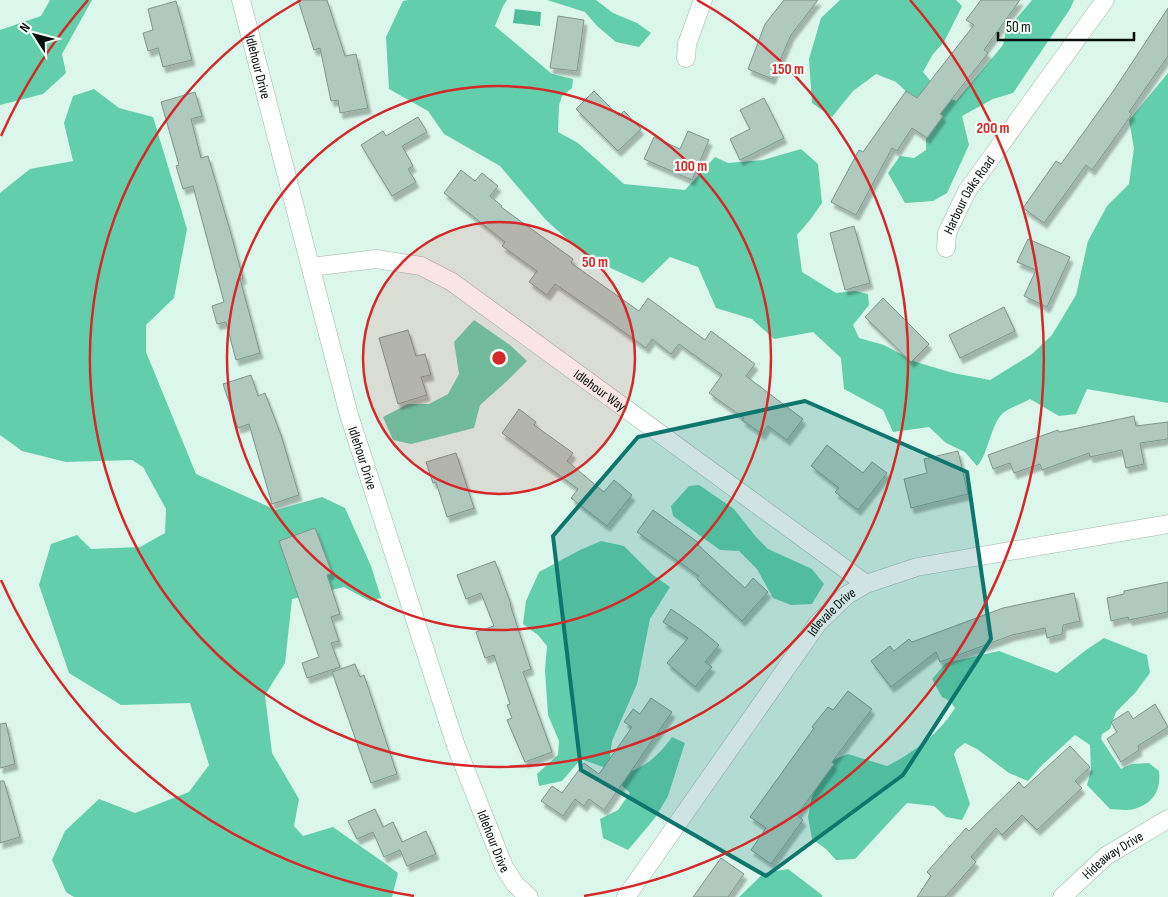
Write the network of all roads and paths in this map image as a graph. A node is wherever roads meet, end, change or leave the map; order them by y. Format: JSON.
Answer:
{"nodes":[{"id":1,"x":241,"y":0,"type":"edge"},
{"id":2,"x":703,"y":0,"type":"edge"},
{"id":3,"x":1105,"y":0,"type":"edge"},
{"id":4,"x":686,"y":58,"type":"dead end"},
{"id":5,"x":946,"y":248,"type":"dead end"},
{"id":6,"x":311,"y":267,"type":"junction"},
{"id":7,"x":1168,"y":524,"type":"edge"},
{"id":8,"x":866,"y":584,"type":"junction"},
{"id":9,"x":1168,"y":819,"type":"edge"},
{"id":10,"x":529,"y":897,"type":"edge"},
{"id":11,"x":626,"y":897,"type":"edge"},
{"id":12,"x":1062,"y":897,"type":"edge"}],
"edges":[{"from":1,"to":6,"type":"street","name":"Idlehour Drive"},
{"from":2,"to":4,"type":"street"},
{"from":3,"to":5,"type":"street","name":"Harbour Oaks Road"},
{"from":6,"to":8,"type":"street","name":"Idlehour Way"},
{"from":6,"to":10,"type":"street","name":"Idlehour Drive"},
{"from":7,"to":8,"type":"street","name":"Idlevale Drive"},
{"from":8,"to":11,"type":"street","name":"Idlevale Drive"},
{"from":9,"to":12,"type":"street","name":"Hideaway Drive"}]}
